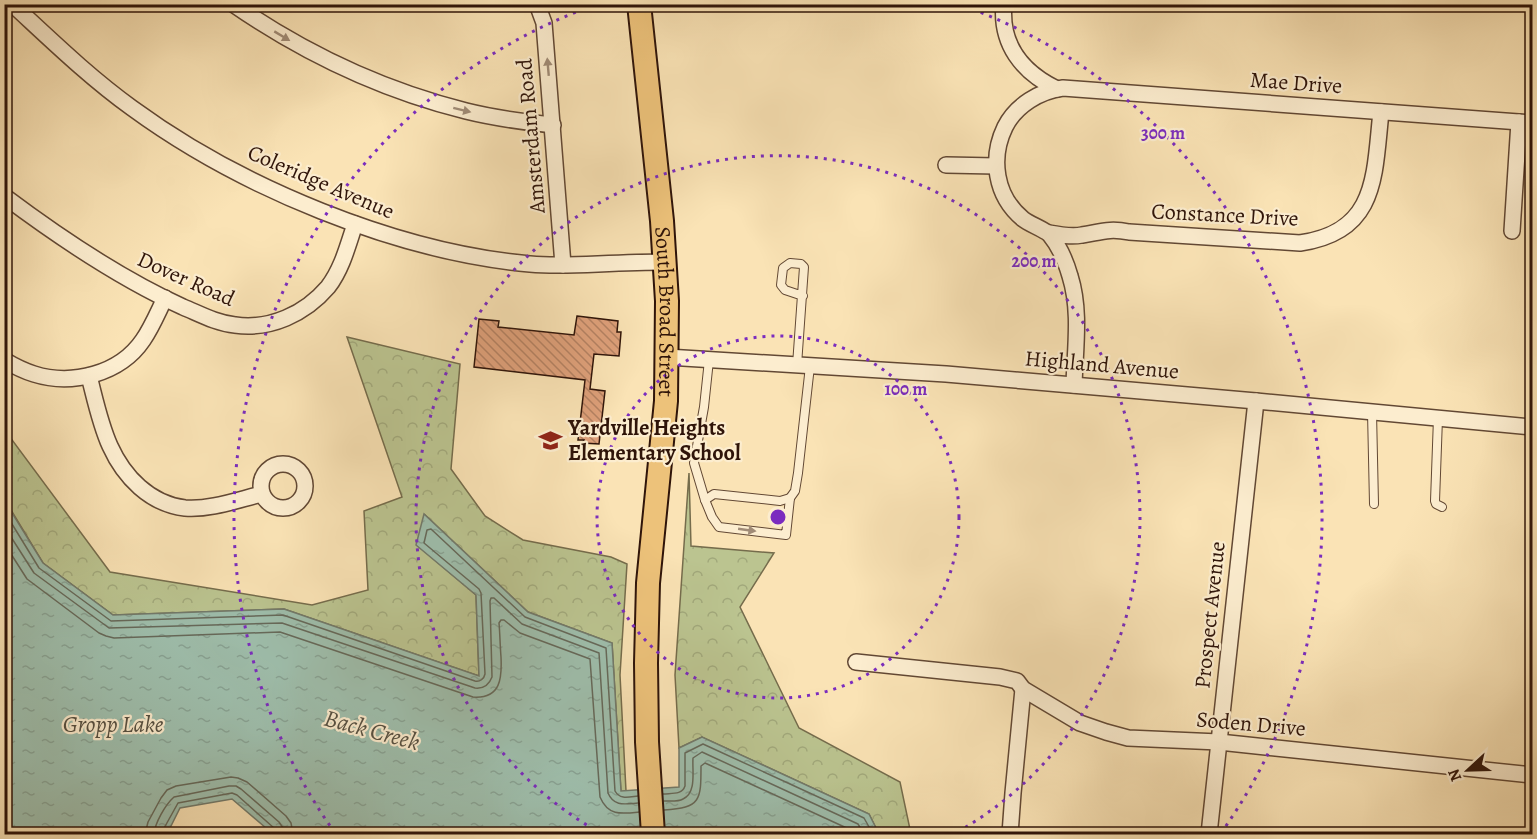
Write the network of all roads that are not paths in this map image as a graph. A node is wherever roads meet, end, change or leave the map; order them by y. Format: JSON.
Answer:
{"nodes":[{"id":1,"x":12,"y":4,"type":"edge"},
{"id":2,"x":233,"y":4,"type":"edge"},
{"id":3,"x":537,"y":4,"type":"edge"},
{"id":4,"x":639,"y":4,"type":"edge"},
{"id":5,"x":1004,"y":4,"type":"edge"},
{"id":6,"x":1057,"y":89,"type":"junction"},
{"id":7,"x":1381,"y":112,"type":"junction"},
{"id":8,"x":1526,"y":123,"type":"edge"},
{"id":9,"x":552,"y":125,"type":"junction"},
{"id":10,"x":946,"y":165,"type":"dead end"},
{"id":11,"x":996,"y":166,"type":"junction"},
{"id":12,"x":4,"y":196,"type":"edge"},
{"id":13,"x":355,"y":224,"type":"junction"},
{"id":14,"x":1512,"y":231,"type":"dead end"},
{"id":15,"x":1049,"y":233,"type":"junction"},
{"id":16,"x":666,"y":262,"type":"junction"},
{"id":17,"x":563,"y":266,"type":"junction"},
{"id":18,"x":802,"y":296,"type":"junction"},
{"id":19,"x":165,"y":298,"type":"junction"},
{"id":20,"x":667,"y":357,"type":"junction"},
{"id":21,"x":4,"y":360,"type":"edge"},
{"id":22,"x":709,"y":360,"type":"junction"},
{"id":23,"x":804,"y":366,"type":"junction"},
{"id":24,"x":89,"y":376,"type":"junction"},
{"id":25,"x":1074,"y":385,"type":"junction"},
{"id":26,"x":1256,"y":401,"type":"junction"},
{"id":27,"x":1372,"y":412,"type":"junction"},
{"id":28,"x":1438,"y":418,"type":"junction"},
{"id":29,"x":1533,"y":427,"type":"edge"},
{"id":30,"x":262,"y":494,"type":"dead end"},
{"id":31,"x":790,"y":498,"type":"junction"},
{"id":32,"x":705,"y":500,"type":"junction"},
{"id":33,"x":1374,"y":504,"type":"dead end"},
{"id":34,"x":1442,"y":507,"type":"dead end"},
{"id":35,"x":856,"y":662,"type":"dead end"},
{"id":36,"x":1023,"y":689,"type":"junction"},
{"id":37,"x":1219,"y":742,"type":"junction"},
{"id":38,"x":1533,"y":775,"type":"edge"},
{"id":39,"x":653,"y":834,"type":"edge"},
{"id":40,"x":1010,"y":834,"type":"edge"},
{"id":41,"x":1209,"y":834,"type":"edge"}],
"edges":[{"from":1,"to":13,"type":"street","name":"Coleridge Avenue"},
{"from":2,"to":9,"type":"street","one_way":true},
{"from":9,"to":3,"type":"street","name":"Amsterdam Road","one_way":true},
{"from":4,"to":16,"type":"main road","name":"South Broad Street"},
{"from":5,"to":6,"type":"street"},
{"from":6,"to":7,"type":"street","name":"Mae Drive"},
{"from":6,"to":11,"type":"street"},
{"from":7,"to":8,"type":"street","name":"Mae Drive"},
{"from":7,"to":15,"type":"street","name":"Constance Drive"},
{"from":8,"to":14,"type":"street"},
{"from":9,"to":17,"type":"street","name":"Amsterdam Road"},
{"from":10,"to":11,"type":"street"},
{"from":11,"to":15,"type":"street"},
{"from":12,"to":19,"type":"street","name":"Dover Road"},
{"from":13,"to":17,"type":"street","name":"Coleridge Avenue"},
{"from":13,"to":19,"type":"street","name":"Dover Road"},
{"from":15,"to":25,"type":"street"},
{"from":16,"to":17,"type":"street","name":"Coleridge Avenue"},
{"from":16,"to":20,"type":"main road","name":"South Broad Street"},
{"from":18,"to":18,"type":"lane"},
{"from":18,"to":23,"type":"lane"},
{"from":19,"to":24,"type":"street"},
{"from":20,"to":22,"type":"street","name":"Highland Avenue"},
{"from":20,"to":39,"type":"main road","name":"South Broad Street"},
{"from":21,"to":24,"type":"street"},
{"from":22,"to":23,"type":"street","name":"Highland Avenue"},
{"from":22,"to":32,"type":"lane"},
{"from":23,"to":25,"type":"street","name":"Highland Avenue"},
{"from":23,"to":31,"type":"lane"},
{"from":24,"to":30,"type":"street"},
{"from":25,"to":26,"type":"street","name":"Highland Avenue"},
{"from":26,"to":27,"type":"street","name":"Highland Avenue"},
{"from":26,"to":37,"type":"street","name":"Prospect Avenue"},
{"from":27,"to":28,"type":"street","name":"Highland Avenue"},
{"from":27,"to":33,"type":"lane"},
{"from":28,"to":29,"type":"street","name":"Highland Avenue"},
{"from":28,"to":34,"type":"lane"},
{"from":31,"to":32,"type":"lane"},
{"from":32,"to":31,"type":"lane","one_way":true},
{"from":35,"to":36,"type":"street","name":"Soden Drive"},
{"from":36,"to":37,"type":"street","name":"Soden Drive"},
{"from":36,"to":40,"type":"street"},
{"from":37,"to":38,"type":"street","name":"Soden Drive"},
{"from":37,"to":41,"type":"street","name":"Prospect Avenue"}]}
